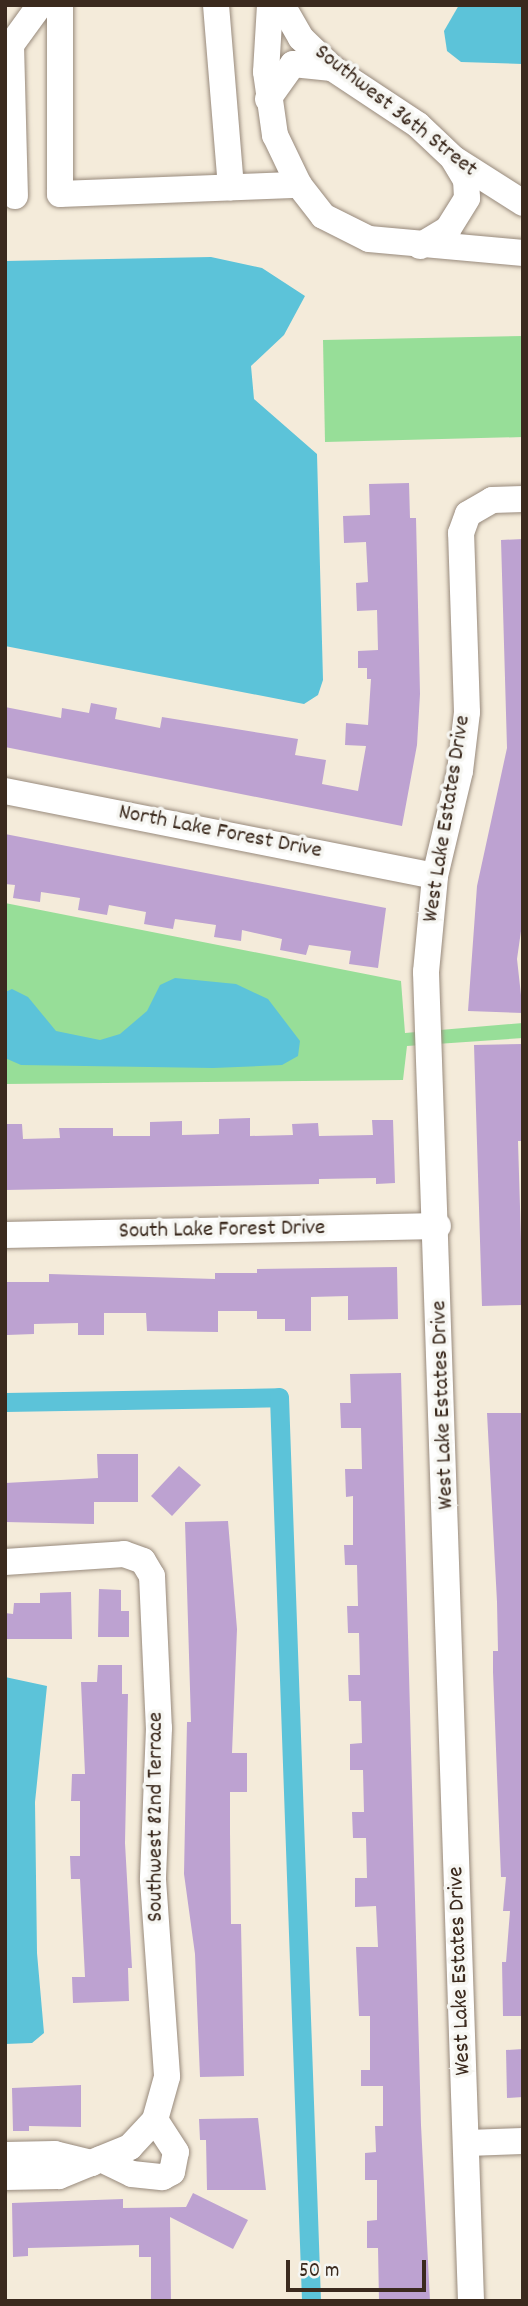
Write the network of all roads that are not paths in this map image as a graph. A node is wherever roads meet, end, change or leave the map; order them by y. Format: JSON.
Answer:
{"nodes":[{"id":1,"x":40,"y":5,"type":"edge"},
{"id":2,"x":60,"y":5,"type":"edge"},
{"id":3,"x":216,"y":5,"type":"edge"},
{"id":4,"x":270,"y":5,"type":"edge"},
{"id":5,"x":282,"y":5,"type":"edge"},
{"id":6,"x":8,"y":50,"type":"edge"},
{"id":7,"x":332,"y":68,"type":"junction"},
{"id":8,"x":268,"y":99,"type":"junction"},
{"id":9,"x":454,"y":159,"type":"junction"},
{"id":10,"x":299,"y":184,"type":"junction"},
{"id":11,"x":231,"y":187,"type":"junction"},
{"id":12,"x":60,"y":194,"type":"junction"},
{"id":13,"x":10,"y":196,"type":"edge"},
{"id":14,"x":523,"y":203,"type":"edge"},
{"id":15,"x":421,"y":246,"type":"junction"},
{"id":16,"x":523,"y":253,"type":"edge"},
{"id":17,"x":523,"y":499,"type":"edge"},
{"id":18,"x":5,"y":791,"type":"edge"},
{"id":19,"x":435,"y":876,"type":"junction"},
{"id":20,"x":438,"y":1226,"type":"junction"},
{"id":21,"x":5,"y":1235,"type":"edge"},
{"id":22,"x":5,"y":1562,"type":"edge"},
{"id":23,"x":155,"y":2120,"type":"junction"},
{"id":24,"x":523,"y":2141,"type":"edge"},
{"id":25,"x":467,"y":2143,"type":"junction"},
{"id":26,"x":5,"y":2155,"type":"edge"},
{"id":27,"x":97,"y":2161,"type":"junction"},
{"id":28,"x":5,"y":2177,"type":"edge"},
{"id":29,"x":471,"y":2301,"type":"edge"}],
"edges":[{"from":1,"to":6,"type":"street"},
{"from":2,"to":12,"type":"street"},
{"from":3,"to":11,"type":"street"},
{"from":4,"to":8,"type":"street"},
{"from":5,"to":7,"type":"street","name":"Southwest 36th Street"},
{"from":6,"to":13,"type":"street"},
{"from":7,"to":8,"type":"street"},
{"from":7,"to":9,"type":"street","name":"Southwest 36th Street"},
{"from":8,"to":10,"type":"street"},
{"from":9,"to":14,"type":"street","name":"Southwest 36th Street"},
{"from":9,"to":15,"type":"street"},
{"from":10,"to":11,"type":"street"},
{"from":10,"to":15,"type":"street"},
{"from":11,"to":12,"type":"street"},
{"from":12,"to":13,"type":"street"},
{"from":15,"to":16,"type":"street"},
{"from":17,"to":19,"type":"street","name":"West Lake Estates Drive"},
{"from":18,"to":19,"type":"street","name":"North Lake Forest Drive"},
{"from":19,"to":20,"type":"street","name":"West Lake Estates Drive"},
{"from":20,"to":21,"type":"street","name":"South Lake Forest Drive"},
{"from":20,"to":25,"type":"street","name":"West Lake Estates Drive"},
{"from":22,"to":23,"type":"street","name":"Southwest 82nd Terrace"},
{"from":23,"to":27,"type":"street","name":"Southwest 82nd Terrace"},
{"from":23,"to":27,"type":"street"},
{"from":24,"to":25,"type":"street"},
{"from":25,"to":29,"type":"street","name":"West Lake Estates Drive"},
{"from":26,"to":27,"type":"street"},
{"from":27,"to":28,"type":"street"}]}
